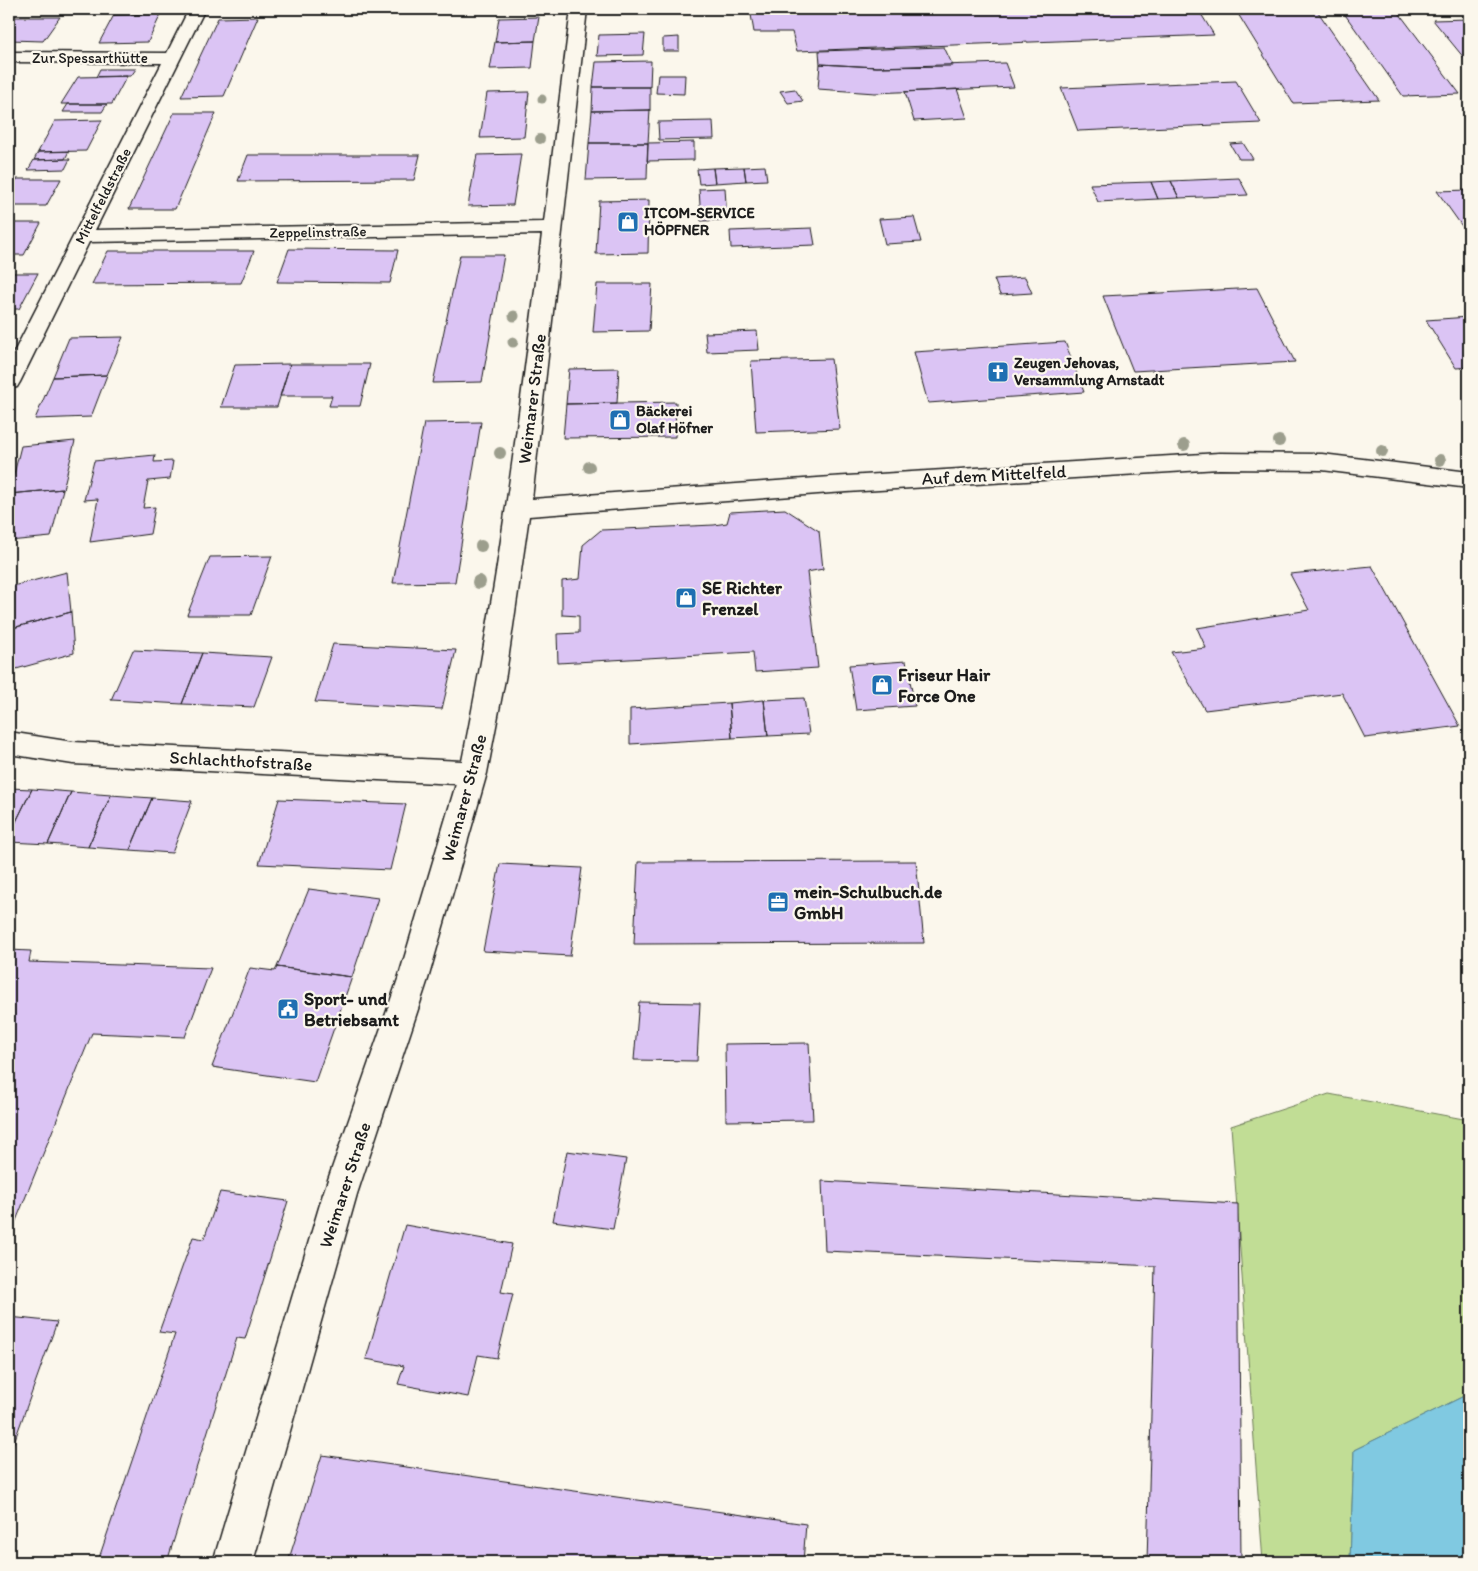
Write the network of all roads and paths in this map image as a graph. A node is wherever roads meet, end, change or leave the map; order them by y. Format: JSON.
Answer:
{"nodes":[{"id":1,"x":198,"y":9,"type":"edge"},
{"id":2,"x":579,"y":9,"type":"edge"},
{"id":3,"x":9,"y":57,"type":"edge"},
{"id":4,"x":171,"y":58,"type":"junction"},
{"id":5,"x":553,"y":228,"type":"junction"},
{"id":6,"x":83,"y":236,"type":"junction"},
{"id":7,"x":9,"y":382,"type":"edge"},
{"id":8,"x":1469,"y":480,"type":"edge"},
{"id":9,"x":519,"y":508,"type":"junction"},
{"id":10,"x":9,"y":743,"type":"edge"},
{"id":11,"x":473,"y":773,"type":"junction"},
{"id":12,"x":233,"y":1562,"type":"edge"}],
"edges":[{"from":1,"to":4,"type":"street","name":"Mittelfeldstraße"},
{"from":2,"to":5,"type":"street","name":"Weimarer Straße"},
{"from":3,"to":4,"type":"street","name":"Zur Spessarthütte"},
{"from":4,"to":6,"type":"street","name":"Mittelfeldstraße"},
{"from":5,"to":6,"type":"street","name":"Zeppelinstraße"},
{"from":5,"to":9,"type":"street","name":"Weimarer Straße"},
{"from":6,"to":7,"type":"street","name":"Mittelfeldstraße"},
{"from":8,"to":9,"type":"street","name":"Auf dem Mittelfeld"},
{"from":9,"to":11,"type":"street","name":"Weimarer Straße"},
{"from":10,"to":11,"type":"street","name":"Schlachthofstraße"},
{"from":11,"to":12,"type":"street","name":"Weimarer Straße"}]}
